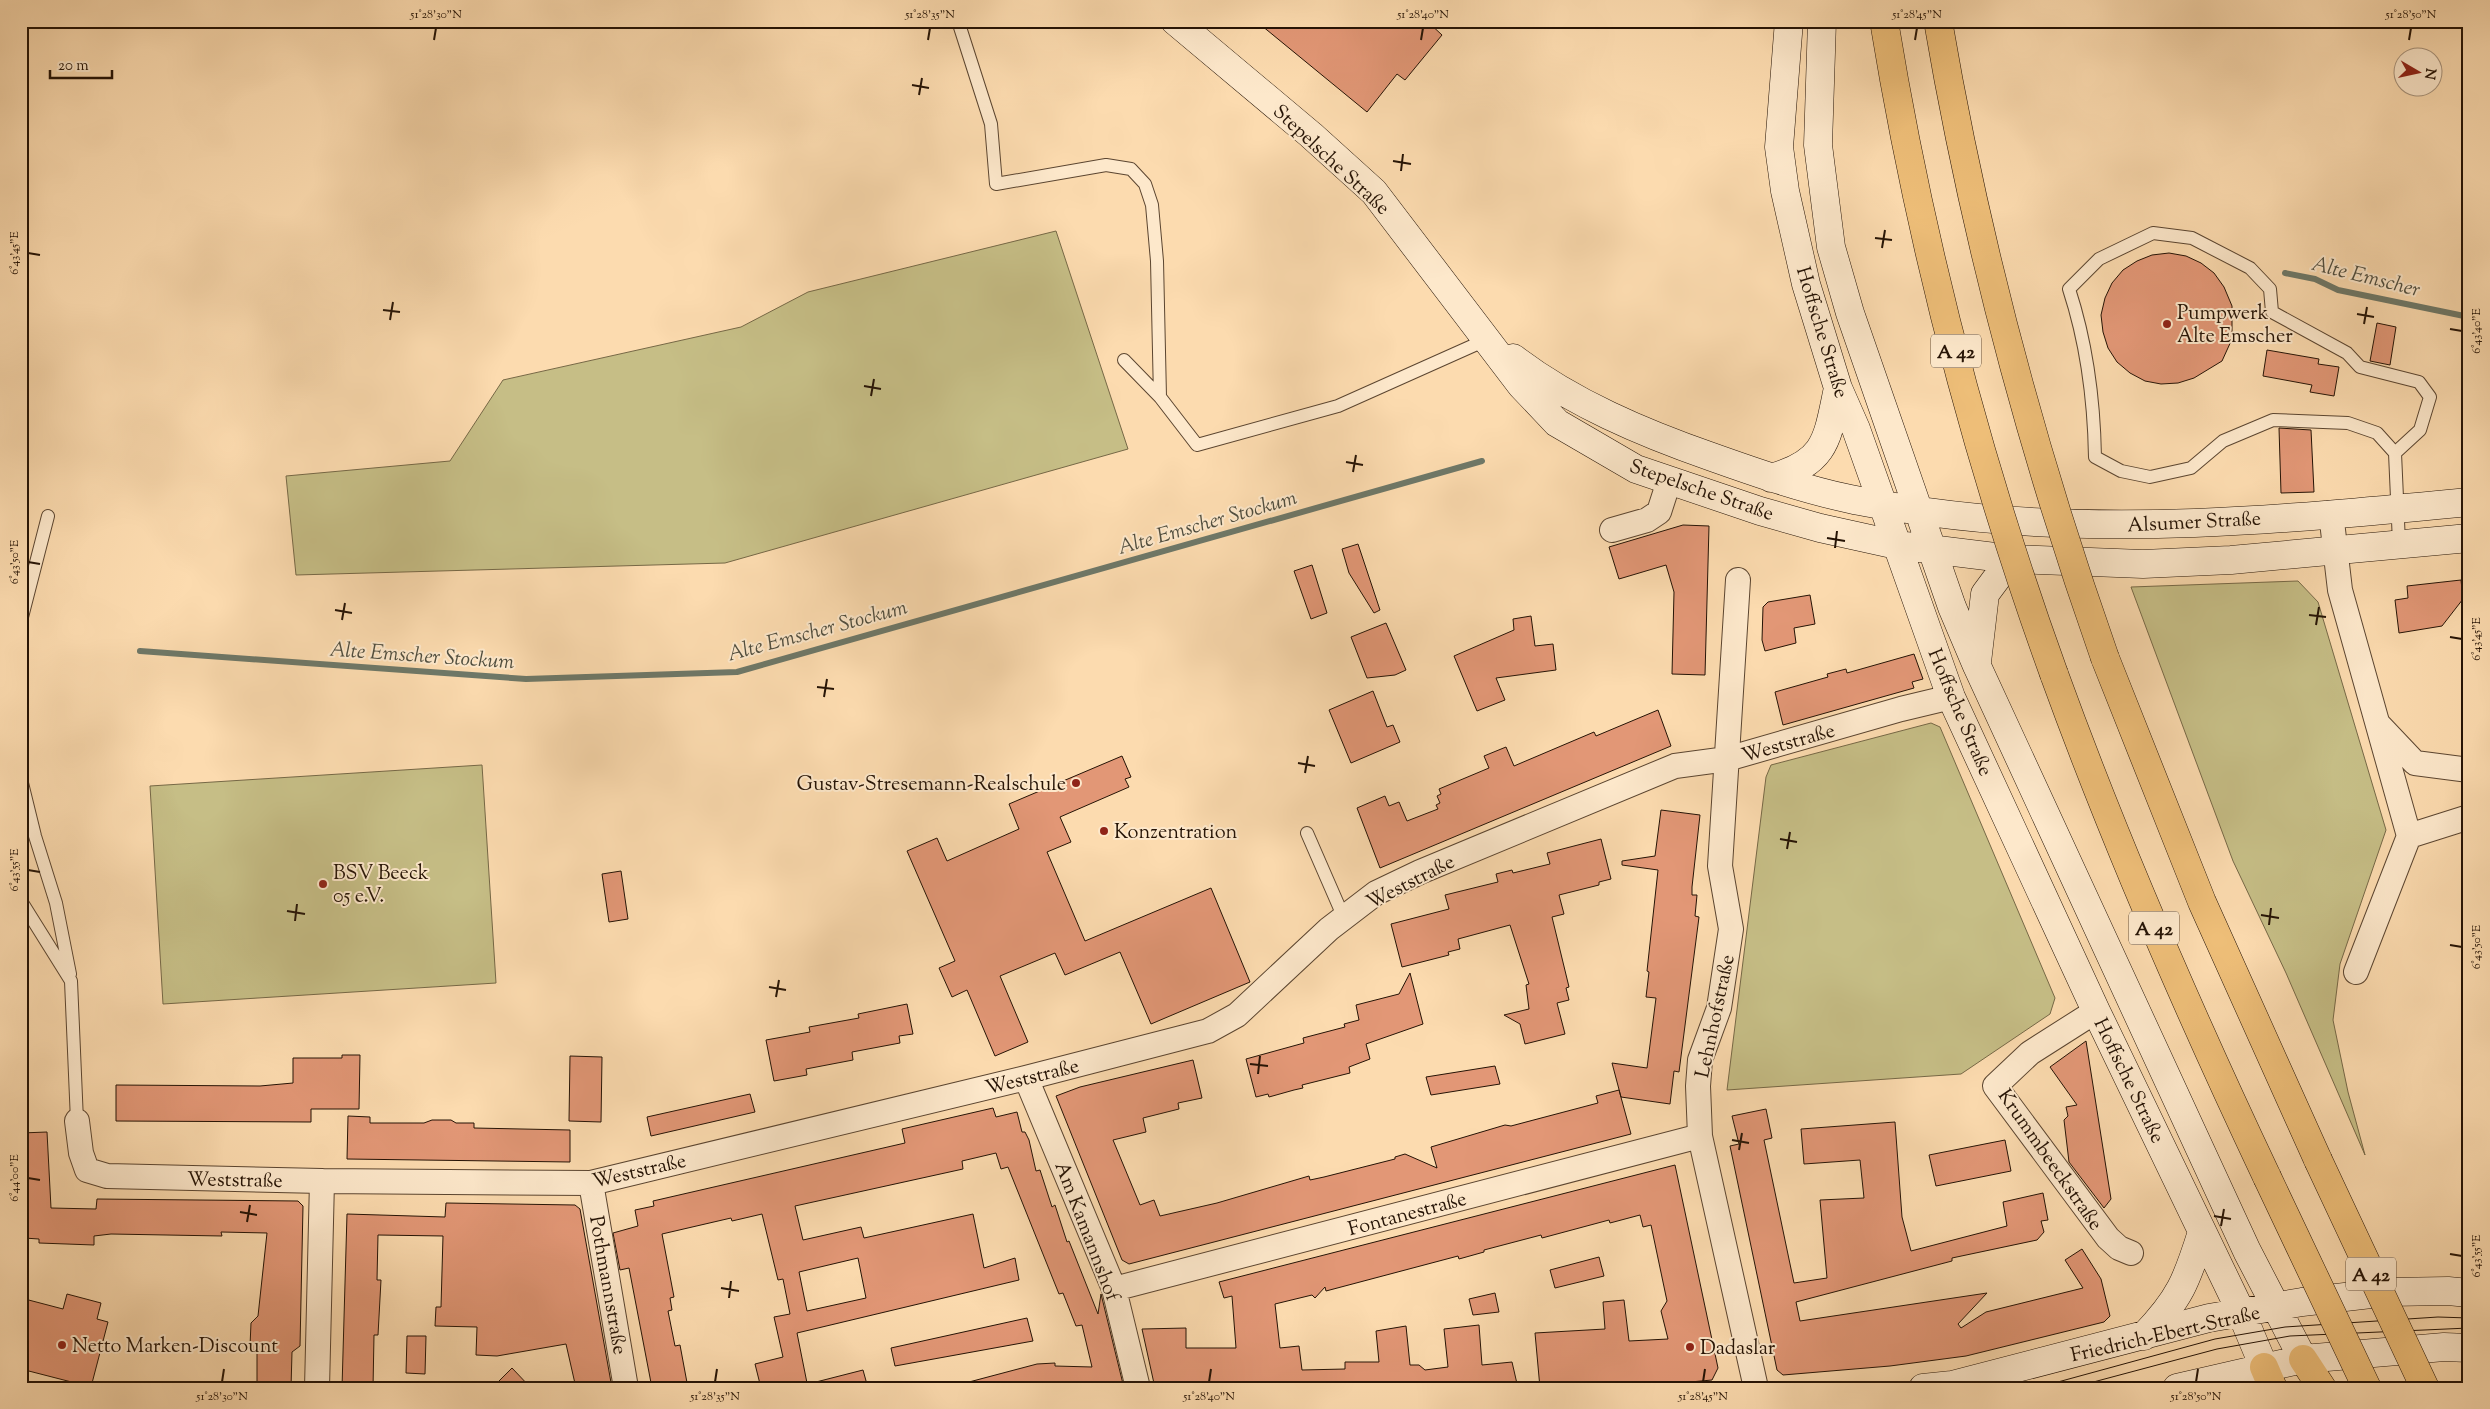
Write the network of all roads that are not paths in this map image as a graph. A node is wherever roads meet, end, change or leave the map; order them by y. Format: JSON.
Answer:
{"nodes":[{"id":1,"x":958,"y":21,"type":"edge"},
{"id":2,"x":1175,"y":21,"type":"edge"},
{"id":3,"x":1788,"y":21,"type":"edge"},
{"id":4,"x":1822,"y":21,"type":"edge"},
{"id":5,"x":1884,"y":21,"type":"edge"},
{"id":6,"x":1938,"y":21,"type":"edge"},
{"id":7,"x":1818,"y":145,"type":"junction"},
{"id":8,"x":1779,"y":147,"type":"junction"},
{"id":9,"x":1488,"y":339,"type":"junction"},
{"id":10,"x":1124,"y":360,"type":"dead end"},
{"id":11,"x":1838,"y":388,"type":"junction"},
{"id":12,"x":1160,"y":397,"type":"junction"},
{"id":13,"x":2395,"y":453,"type":"junction"},
{"id":14,"x":1771,"y":478,"type":"junction"},
{"id":15,"x":1669,"y":481,"type":"junction"},
{"id":16,"x":2469,"y":502,"type":"edge"},
{"id":17,"x":1884,"y":506,"type":"junction"},
{"id":18,"x":2398,"y":509,"type":"junction"},
{"id":19,"x":1919,"y":510,"type":"junction"},
{"id":20,"x":2331,"y":513,"type":"junction"},
{"id":21,"x":48,"y":516,"type":"dead end"},
{"id":22,"x":1612,"y":530,"type":"dead end"},
{"id":23,"x":2469,"y":538,"type":"edge"},
{"id":24,"x":2399,"y":543,"type":"junction"},
{"id":25,"x":1898,"y":545,"type":"junction"},
{"id":26,"x":2335,"y":550,"type":"junction"},
{"id":27,"x":1934,"y":551,"type":"junction"},
{"id":28,"x":2011,"y":559,"type":"junction"},
{"id":29,"x":1738,"y":580,"type":"dead end"},
{"id":30,"x":21,"y":621,"type":"edge"},
{"id":31,"x":1977,"y":666,"type":"junction"},
{"id":32,"x":1951,"y":698,"type":"junction"},
{"id":33,"x":2377,"y":724,"type":"junction"},
{"id":34,"x":1727,"y":759,"type":"junction"},
{"id":35,"x":2469,"y":770,"type":"edge"},
{"id":36,"x":21,"y":779,"type":"edge"},
{"id":37,"x":2469,"y":817,"type":"edge"},
{"id":38,"x":1307,"y":833,"type":"dead end"},
{"id":39,"x":2409,"y":836,"type":"junction"},
{"id":40,"x":21,"y":901,"type":"edge"},
{"id":41,"x":1344,"y":918,"type":"junction"},
{"id":42,"x":2356,"y":972,"type":"dead end"},
{"id":43,"x":72,"y":981,"type":"junction"},
{"id":44,"x":2096,"y":1010,"type":"junction"},
{"id":45,"x":1026,"y":1078,"type":"junction"},
{"id":46,"x":77,"y":1121,"type":"joint"},
{"id":47,"x":1700,"y":1136,"type":"junction"},
{"id":48,"x":322,"y":1181,"type":"junction"},
{"id":49,"x":591,"y":1183,"type":"junction"},
{"id":50,"x":2202,"y":1232,"type":"junction"},
{"id":51,"x":2130,"y":1253,"type":"dead end"},
{"id":52,"x":1114,"y":1289,"type":"junction"},
{"id":53,"x":2469,"y":1293,"type":"edge"},
{"id":54,"x":2276,"y":1307,"type":"junction"},
{"id":55,"x":2241,"y":1312,"type":"junction"},
{"id":56,"x":2142,"y":1337,"type":"junction"},
{"id":57,"x":2469,"y":1348,"type":"edge"},
{"id":58,"x":2303,"y":1359,"type":"junction"},
{"id":59,"x":2268,"y":1377,"type":"edge"},
{"id":60,"x":317,"y":1388,"type":"edge"},
{"id":61,"x":626,"y":1388,"type":"edge"},
{"id":62,"x":1138,"y":1388,"type":"edge"},
{"id":63,"x":1756,"y":1388,"type":"edge"},
{"id":64,"x":1923,"y":1388,"type":"edge"},
{"id":65,"x":2178,"y":1388,"type":"edge"},
{"id":66,"x":2322,"y":1388,"type":"edge"},
{"id":67,"x":2367,"y":1388,"type":"edge"},
{"id":68,"x":2425,"y":1388,"type":"edge"}],
"edges":[{"from":1,"to":12,"type":"lane"},
{"from":2,"to":9,"type":"street","name":"Stepelsche Straße"},
{"from":3,"to":8,"type":"street","name":"Hoffsche Straße"},
{"from":4,"to":7,"type":"street","name":"Hoffsche Straße"},
{"from":5,"to":67,"type":"highway","number":"A 42","bridge":true},
{"from":6,"to":68,"type":"highway","number":"A 42","bridge":true},
{"from":7,"to":8,"type":"street"},
{"from":7,"to":19,"type":"street","name":"Hoffsche Straße"},
{"from":8,"to":11,"type":"street","name":"Hoffsche Straße"},
{"from":9,"to":12,"type":"lane"},
{"from":9,"to":14,"type":"street","name":"Stepelsche Straße"},
{"from":9,"to":15,"type":"street","name":"Stepelsche Straße"},
{"from":10,"to":12,"type":"lane"},
{"from":11,"to":14,"type":"street"},
{"from":11,"to":17,"type":"street","name":"Hoffsche Straße"},
{"from":13,"to":13,"type":"lane"},
{"from":13,"to":18,"type":"lane"},
{"from":14,"to":17,"type":"street","name":"Stepelsche Straße"},
{"from":15,"to":22,"type":"street"},
{"from":15,"to":25,"type":"street","name":"Stepelsche Straße"},
{"from":16,"to":18,"type":"street","name":"Alsumer Straße"},
{"from":17,"to":19,"type":"street","name":"Stepelsche Straße"},
{"from":17,"to":25,"type":"street","name":"Hoffsche Straße"},
{"from":18,"to":20,"type":"street","name":"Alsumer Straße"},
{"from":18,"to":24,"type":"lane"},
{"from":19,"to":20,"type":"street","name":"Alsumer Straße"},
{"from":19,"to":27,"type":"street","name":"Hoffsche Straße"},
{"from":20,"to":26,"type":"street"},
{"from":21,"to":30,"type":"lane"},
{"from":23,"to":24,"type":"street","name":"Alsumer Straße"},
{"from":24,"to":26,"type":"street","name":"Alsumer Straße"},
{"from":25,"to":27,"type":"street","name":"Stepelsche Straße"},
{"from":25,"to":32,"type":"street","name":"Hoffsche Straße"},
{"from":26,"to":28,"type":"street","name":"Alsumer Straße"},
{"from":26,"to":33,"type":"street"},
{"from":27,"to":28,"type":"street","name":"Alsumer Straße"},
{"from":27,"to":31,"type":"street","name":"Hoffsche Straße"},
{"from":28,"to":31,"type":"street"},
{"from":29,"to":34,"type":"street","name":"Lehnhofstraße"},
{"from":31,"to":54,"type":"street","name":"Hoffsche Straße"},
{"from":32,"to":34,"type":"street","name":"Weststraße"},
{"from":32,"to":44,"type":"street","name":"Hoffsche Straße"},
{"from":33,"to":35,"type":"street"},
{"from":33,"to":39,"type":"street"},
{"from":34,"to":41,"type":"street","name":"Weststraße"},
{"from":34,"to":47,"type":"street","name":"Lehnhofstraße"},
{"from":36,"to":43,"type":"lane"},
{"from":37,"to":39,"type":"street"},
{"from":38,"to":41,"type":"lane"},
{"from":39,"to":42,"type":"street"},
{"from":40,"to":43,"type":"lane"},
{"from":41,"to":45,"type":"street","name":"Weststraße"},
{"from":43,"to":46,"type":"lane"},
{"from":44,"to":50,"type":"street","name":"Hoffsche Straße"},
{"from":44,"to":51,"type":"street","name":"Krummbeeckstraße"},
{"from":45,"to":49,"type":"street","name":"Weststraße"},
{"from":45,"to":52,"type":"street","name":"Am Kamannshof"},
{"from":46,"to":48,"type":"street","name":"Weststraße"},
{"from":47,"to":52,"type":"street","name":"Fontanestraße"},
{"from":47,"to":63,"type":"street","name":"Lehnhofstraße"},
{"from":48,"to":49,"type":"street","name":"Weststraße"},
{"from":48,"to":60,"type":"street"},
{"from":49,"to":61,"type":"street","name":"Pothmannstraße"},
{"from":50,"to":55,"type":"street","name":"Hoffsche Straße"},
{"from":50,"to":56,"type":"street"},
{"from":52,"to":62,"type":"street","name":"Am Kamannshof"},
{"from":53,"to":54,"type":"street","name":"Friedrich-Ebert-Straße"},
{"from":54,"to":55,"type":"street","name":"Friedrich-Ebert-Straße"},
{"from":54,"to":58,"type":"street","name":"Hoffsche Straße"},
{"from":55,"to":56,"type":"street","name":"Friedrich-Ebert-Straße"},
{"from":55,"to":59,"type":"street","name":"Hoffsche Straße"},
{"from":56,"to":64,"type":"street","name":"Friedrich-Ebert-Straße"},
{"from":57,"to":58,"type":"street"},
{"from":58,"to":59,"type":"street"},
{"from":58,"to":66,"type":"highway"},
{"from":59,"to":65,"type":"street"}]}
